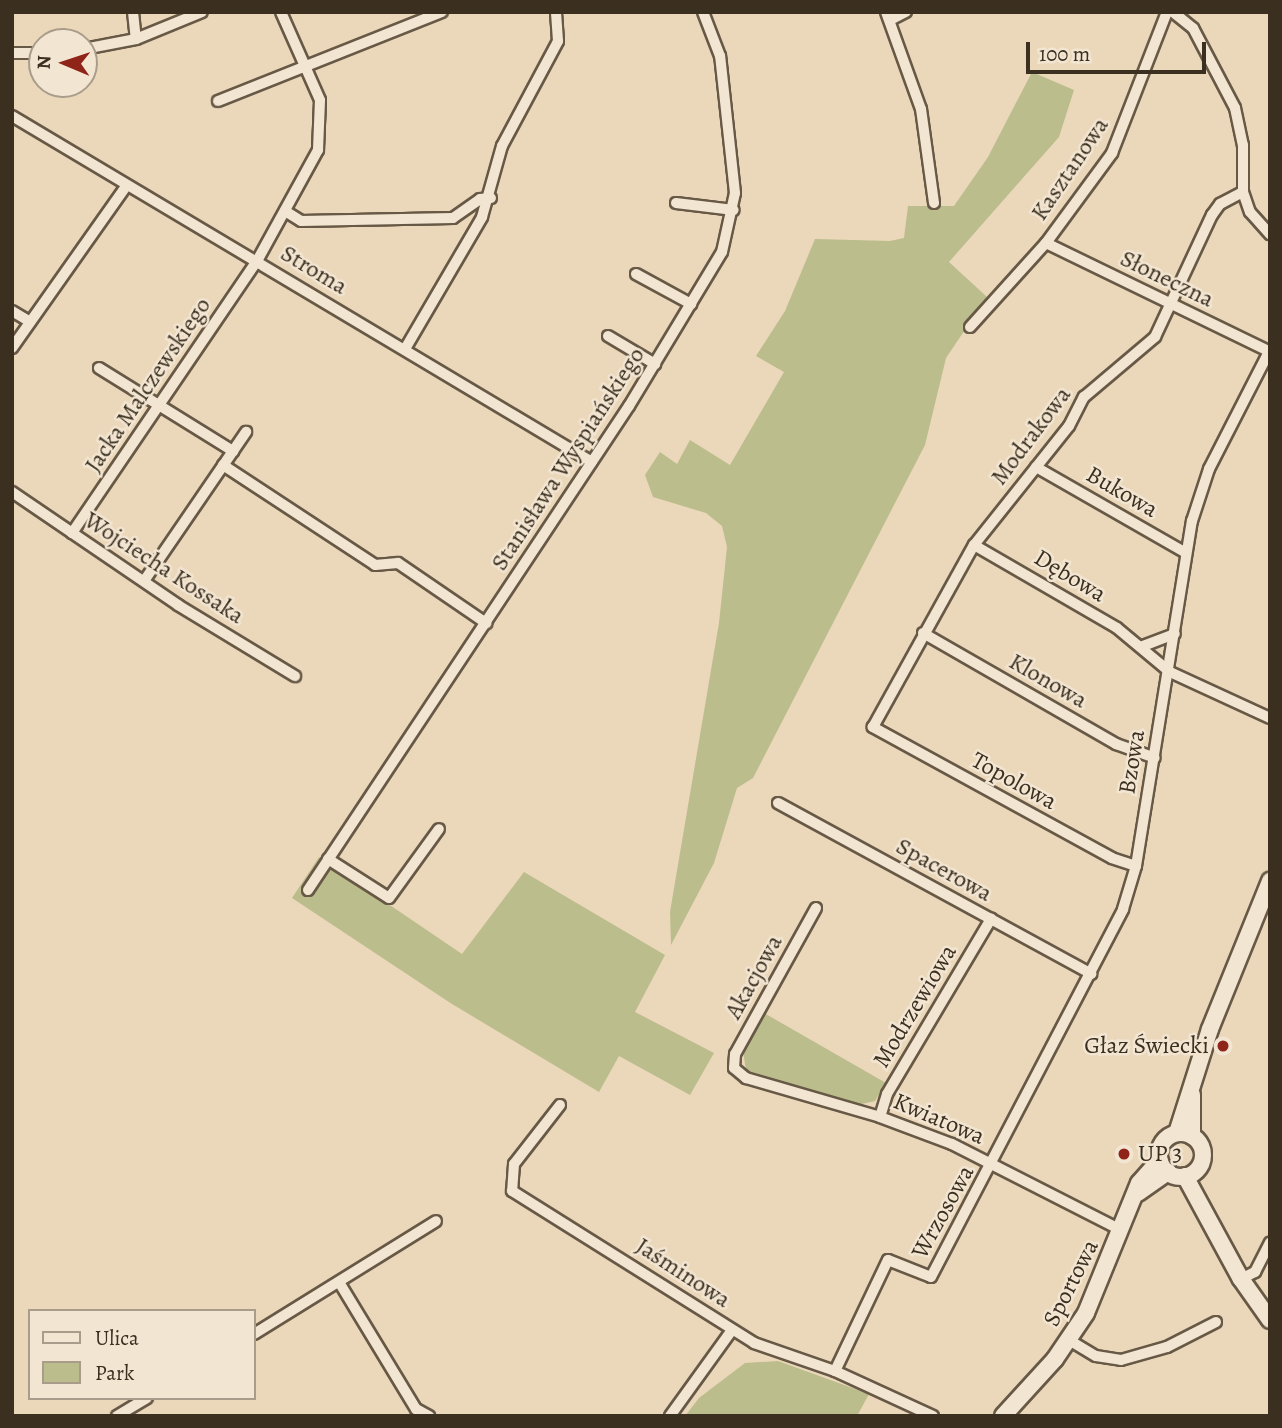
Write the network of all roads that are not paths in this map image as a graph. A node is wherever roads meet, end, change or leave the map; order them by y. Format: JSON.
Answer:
{"nodes":[{"id":1,"x":132,"y":12,"type":"edge"},
{"id":2,"x":202,"y":12,"type":"edge"},
{"id":3,"x":281,"y":12,"type":"edge"},
{"id":4,"x":442,"y":12,"type":"edge"},
{"id":5,"x":556,"y":12,"type":"edge"},
{"id":6,"x":703,"y":12,"type":"edge"},
{"id":7,"x":906,"y":12,"type":"edge"},
{"id":8,"x":1167,"y":12,"type":"edge"},
{"id":9,"x":1173,"y":12,"type":"edge"},
{"id":10,"x":888,"y":16,"type":"edge"},
{"id":11,"x":136,"y":39,"type":"junction"},
{"id":12,"x":98,"y":46,"type":"edge"},
{"id":13,"x":306,"y":66,"type":"junction"},
{"id":14,"x":218,"y":101,"type":"dead end"},
{"id":15,"x":12,"y":116,"type":"edge"},
{"id":16,"x":127,"y":185,"type":"junction"},
{"id":17,"x":1243,"y":192,"type":"junction"},
{"id":18,"x":491,"y":198,"type":"junction"},
{"id":19,"x":676,"y":203,"type":"dead end"},
{"id":20,"x":934,"y":203,"type":"dead end"},
{"id":21,"x":734,"y":210,"type":"junction"},
{"id":22,"x":285,"y":211,"type":"junction"},
{"id":23,"x":1270,"y":234,"type":"edge"},
{"id":24,"x":1046,"y":243,"type":"junction"},
{"id":25,"x":258,"y":260,"type":"junction"},
{"id":26,"x":636,"y":274,"type":"dead end"},
{"id":27,"x":691,"y":304,"type":"junction"},
{"id":28,"x":1171,"y":304,"type":"junction"},
{"id":29,"x":12,"y":311,"type":"edge"},
{"id":30,"x":30,"y":322,"type":"junction"},
{"id":31,"x":970,"y":327,"type":"dead end"},
{"id":32,"x":608,"y":336,"type":"dead end"},
{"id":33,"x":12,"y":348,"type":"edge"},
{"id":34,"x":405,"y":349,"type":"junction"},
{"id":35,"x":1269,"y":352,"type":"edge"},
{"id":36,"x":655,"y":364,"type":"junction"},
{"id":37,"x":99,"y":368,"type":"dead end"},
{"id":38,"x":160,"y":404,"type":"junction"},
{"id":39,"x":246,"y":432,"type":"dead end"},
{"id":40,"x":233,"y":450,"type":"junction"},
{"id":41,"x":592,"y":462,"type":"junction"},
{"id":42,"x":223,"y":465,"type":"junction"},
{"id":43,"x":1036,"y":467,"type":"junction"},
{"id":44,"x":12,"y":492,"type":"edge"},
{"id":45,"x":72,"y":533,"type":"junction"},
{"id":46,"x":974,"y":545,"type":"junction"},
{"id":47,"x":1186,"y":553,"type":"junction"},
{"id":48,"x":144,"y":581,"type":"junction"},
{"id":49,"x":486,"y":623,"type":"junction"},
{"id":50,"x":923,"y":633,"type":"junction"},
{"id":51,"x":1174,"y":634,"type":"junction"},
{"id":52,"x":1143,"y":646,"type":"junction"},
{"id":53,"x":1170,"y":672,"type":"junction"},
{"id":54,"x":295,"y":676,"type":"dead end"},
{"id":55,"x":1270,"y":718,"type":"edge"},
{"id":56,"x":873,"y":727,"type":"joint"},
{"id":57,"x":1155,"y":758,"type":"junction"},
{"id":58,"x":778,"y":803,"type":"dead end"},
{"id":59,"x":439,"y":829,"type":"dead end"},
{"id":60,"x":328,"y":859,"type":"junction"},
{"id":61,"x":1136,"y":866,"type":"junction"},
{"id":62,"x":1270,"y":881,"type":"edge"},
{"id":63,"x":308,"y":890,"type":"dead end"},
{"id":64,"x":816,"y":908,"type":"dead end"},
{"id":65,"x":990,"y":919,"type":"junction"},
{"id":66,"x":1091,"y":974,"type":"junction"},
{"id":67,"x":734,"y":1068,"type":"joint"},
{"id":68,"x":560,"y":1105,"type":"dead end"},
{"id":69,"x":880,"y":1116,"type":"junction"},
{"id":70,"x":1185,"y":1134,"type":"junction"},
{"id":71,"x":993,"y":1165,"type":"junction"},
{"id":72,"x":1164,"y":1166,"type":"junction"},
{"id":73,"x":1191,"y":1173,"type":"junction"},
{"id":74,"x":436,"y":1221,"type":"dead end"},
{"id":75,"x":1121,"y":1230,"type":"junction"},
{"id":76,"x":1270,"y":1242,"type":"edge"},
{"id":77,"x":1241,"y":1279,"type":"junction"},
{"id":78,"x":339,"y":1282,"type":"junction"},
{"id":79,"x":1270,"y":1320,"type":"edge"},
{"id":80,"x":1216,"y":1322,"type":"dead end"},
{"id":81,"x":732,"y":1330,"type":"junction"},
{"id":82,"x":256,"y":1333,"type":"edge"},
{"id":83,"x":1069,"y":1340,"type":"junction"},
{"id":84,"x":835,"y":1371,"type":"junction"},
{"id":85,"x":143,"y":1400,"type":"edge"},
{"id":86,"x":416,"y":1409,"type":"junction"},
{"id":87,"x":117,"y":1416,"type":"edge"},
{"id":88,"x":405,"y":1416,"type":"edge"},
{"id":89,"x":429,"y":1416,"type":"edge"},
{"id":90,"x":670,"y":1416,"type":"edge"},
{"id":91,"x":933,"y":1416,"type":"edge"},
{"id":92,"x":1003,"y":1416,"type":"edge"}],
"edges":[{"from":1,"to":11,"type":"street"},
{"from":2,"to":11,"type":"street"},
{"from":3,"to":13,"type":"street","name":"Jacka Malczewskiego"},
{"from":4,"to":13,"type":"street"},
{"from":5,"to":18,"type":"street"},
{"from":6,"to":21,"type":"street","name":"Stanisława Wyspiańskiego"},
{"from":7,"to":10,"type":"street"},
{"from":8,"to":24,"type":"street","name":"Kasztanowa"},
{"from":9,"to":17,"type":"street"},
{"from":10,"to":20,"type":"street"},
{"from":11,"to":12,"type":"street"},
{"from":13,"to":14,"type":"street"},
{"from":13,"to":22,"type":"street","name":"Jacka Malczewskiego"},
{"from":15,"to":16,"type":"street","name":"Stroma"},
{"from":16,"to":25,"type":"street","name":"Stroma"},
{"from":16,"to":30,"type":"street"},
{"from":17,"to":23,"type":"street"},
{"from":17,"to":28,"type":"street","name":"Modrakowa"},
{"from":18,"to":22,"type":"street"},
{"from":18,"to":34,"type":"street"},
{"from":19,"to":21,"type":"street"},
{"from":21,"to":27,"type":"street","name":"Stanisława Wyspiańskiego"},
{"from":22,"to":25,"type":"street","name":"Jacka Malczewskiego"},
{"from":24,"to":28,"type":"street","name":"Słoneczna"},
{"from":24,"to":31,"type":"street","name":"Kasztanowa"},
{"from":25,"to":34,"type":"street","name":"Stroma"},
{"from":25,"to":38,"type":"street","name":"Jacka Malczewskiego"},
{"from":26,"to":27,"type":"street"},
{"from":27,"to":36,"type":"street","name":"Stanisława Wyspiańskiego"},
{"from":28,"to":35,"type":"street","name":"Słoneczna"},
{"from":28,"to":43,"type":"street","name":"Modrakowa"},
{"from":29,"to":30,"type":"street"},
{"from":30,"to":33,"type":"street"},
{"from":32,"to":36,"type":"street"},
{"from":34,"to":41,"type":"street","name":"Stroma"},
{"from":35,"to":47,"type":"street","name":"Bzowa"},
{"from":36,"to":41,"type":"street","name":"Stanisława Wyspiańskiego"},
{"from":37,"to":38,"type":"street"},
{"from":38,"to":40,"type":"street"},
{"from":38,"to":45,"type":"street","name":"Jacka Malczewskiego"},
{"from":39,"to":40,"type":"street"},
{"from":40,"to":42,"type":"street"},
{"from":41,"to":49,"type":"street","name":"Stanisława Wyspiańskiego"},
{"from":42,"to":48,"type":"street"},
{"from":42,"to":49,"type":"street"},
{"from":43,"to":46,"type":"street","name":"Modrakowa"},
{"from":43,"to":47,"type":"street","name":"Bukowa"},
{"from":44,"to":45,"type":"street","name":"Wojciecha Kossaka"},
{"from":45,"to":48,"type":"street","name":"Wojciecha Kossaka"},
{"from":46,"to":50,"type":"street","name":"Modrakowa"},
{"from":46,"to":52,"type":"street","name":"Dębowa"},
{"from":47,"to":51,"type":"street","name":"Bzowa"},
{"from":48,"to":54,"type":"street","name":"Wojciecha Kossaka"},
{"from":49,"to":60,"type":"street","name":"Stanisława Wyspiańskiego"},
{"from":50,"to":56,"type":"street","name":"Modrakowa"},
{"from":50,"to":57,"type":"street","name":"Klonowa"},
{"from":51,"to":52,"type":"street"},
{"from":51,"to":53,"type":"street","name":"Bzowa"},
{"from":52,"to":53,"type":"street","name":"Dębowa"},
{"from":53,"to":55,"type":"street","name":"Dębowa"},
{"from":53,"to":57,"type":"street","name":"Bzowa"},
{"from":56,"to":61,"type":"street","name":"Topolowa"},
{"from":57,"to":61,"type":"street","name":"Bzowa"},
{"from":58,"to":65,"type":"street","name":"Spacerowa"},
{"from":59,"to":60,"type":"street"},
{"from":60,"to":63,"type":"street","name":"Stanisława Wyspiańskiego"},
{"from":61,"to":66,"type":"street","name":"Bzowa"},
{"from":62,"to":70,"type":"street"},
{"from":64,"to":67,"type":"street","name":"Akacjowa"},
{"from":65,"to":66,"type":"street","name":"Spacerowa"},
{"from":65,"to":69,"type":"street","name":"Modrzewiowa"},
{"from":66,"to":71,"type":"street","name":"Bzowa"},
{"from":67,"to":69,"type":"street","name":"Kwiatowa"},
{"from":68,"to":81,"type":"street","name":"Jaśminowa"},
{"from":69,"to":71,"type":"street","name":"Kwiatowa"},
{"from":70,"to":72,"type":"street"},
{"from":70,"to":73,"type":"street"},
{"from":71,"to":75,"type":"street","name":"Kwiatowa"},
{"from":71,"to":84,"type":"street","name":"Wrzosowa"},
{"from":72,"to":73,"type":"street"},
{"from":72,"to":75,"type":"street","name":"Sportowa"},
{"from":73,"to":77,"type":"street"},
{"from":74,"to":78,"type":"street"},
{"from":75,"to":83,"type":"street","name":"Sportowa"},
{"from":76,"to":77,"type":"street"},
{"from":77,"to":79,"type":"street"},
{"from":78,"to":82,"type":"street"},
{"from":78,"to":86,"type":"street"},
{"from":80,"to":83,"type":"street"},
{"from":81,"to":84,"type":"street","name":"Jaśminowa"},
{"from":81,"to":90,"type":"street"},
{"from":83,"to":92,"type":"street","name":"Sportowa"},
{"from":84,"to":91,"type":"street","name":"Jaśminowa"},
{"from":85,"to":87,"type":"street"},
{"from":86,"to":88,"type":"street"},
{"from":86,"to":89,"type":"street"}]}
